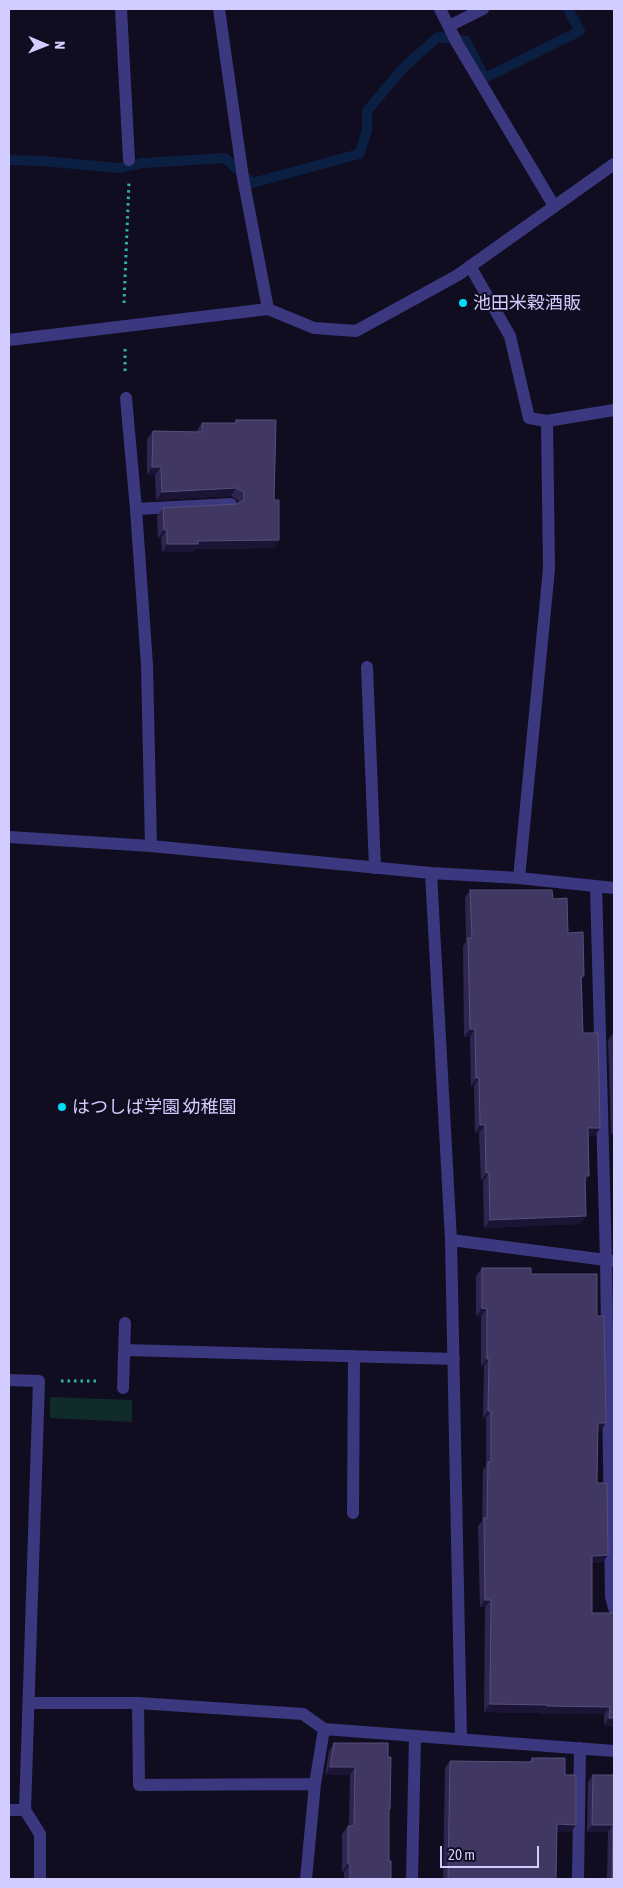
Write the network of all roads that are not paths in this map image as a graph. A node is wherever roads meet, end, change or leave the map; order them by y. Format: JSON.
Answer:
{"nodes":[{"id":1,"x":121,"y":9,"type":"edge"},
{"id":2,"x":219,"y":9,"type":"edge"},
{"id":3,"x":440,"y":9,"type":"edge"},
{"id":4,"x":483,"y":9,"type":"edge"},
{"id":5,"x":453,"y":35,"type":"junction"},
{"id":6,"x":129,"y":160,"type":"dead end"},
{"id":7,"x":614,"y":164,"type":"edge"},
{"id":8,"x":554,"y":206,"type":"junction"},
{"id":9,"x":470,"y":266,"type":"junction"},
{"id":10,"x":268,"y":309,"type":"junction"},
{"id":11,"x":9,"y":340,"type":"edge"},
{"id":12,"x":126,"y":398,"type":"road end"},
{"id":13,"x":614,"y":410,"type":"edge"},
{"id":14,"x":547,"y":420,"type":"junction"},
{"id":15,"x":231,"y":504,"type":"edge"},
{"id":16,"x":136,"y":510,"type":"junction"},
{"id":17,"x":368,"y":667,"type":"dead end"},
{"id":18,"x":9,"y":837,"type":"edge"},
{"id":19,"x":151,"y":846,"type":"junction"},
{"id":20,"x":375,"y":868,"type":"junction"},
{"id":21,"x":432,"y":873,"type":"junction"},
{"id":22,"x":519,"y":878,"type":"junction"},
{"id":23,"x":596,"y":886,"type":"junction"},
{"id":24,"x":614,"y":888,"type":"edge"},
{"id":25,"x":451,"y":1240,"type":"junction"},
{"id":26,"x":610,"y":1261,"type":"edge"},
{"id":27,"x":125,"y":1323,"type":"dead end"},
{"id":28,"x":125,"y":1350,"type":"junction"},
{"id":29,"x":354,"y":1356,"type":"junction"},
{"id":30,"x":454,"y":1359,"type":"junction"},
{"id":31,"x":9,"y":1380,"type":"edge"},
{"id":32,"x":123,"y":1384,"type":"road end"},
{"id":33,"x":353,"y":1513,"type":"dead end"},
{"id":34,"x":614,"y":1608,"type":"edge"},
{"id":35,"x":30,"y":1703,"type":"junction"},
{"id":36,"x":138,"y":1703,"type":"junction"},
{"id":37,"x":324,"y":1729,"type":"junction"},
{"id":38,"x":415,"y":1736,"type":"junction"},
{"id":39,"x":460,"y":1738,"type":"junction"},
{"id":40,"x":580,"y":1748,"type":"junction"},
{"id":41,"x":614,"y":1751,"type":"edge"},
{"id":42,"x":315,"y":1784,"type":"junction"},
{"id":43,"x":9,"y":1810,"type":"edge"},
{"id":44,"x":25,"y":1810,"type":"junction"},
{"id":45,"x":40,"y":1879,"type":"edge"},
{"id":46,"x":306,"y":1879,"type":"edge"},
{"id":47,"x":412,"y":1879,"type":"edge"},
{"id":48,"x":578,"y":1879,"type":"edge"}],
"edges":[{"from":1,"to":6,"type":"street"},
{"from":2,"to":10,"type":"street"},
{"from":3,"to":5,"type":"street"},
{"from":4,"to":5,"type":"street"},
{"from":5,"to":8,"type":"street"},
{"from":7,"to":8,"type":"street"},
{"from":8,"to":9,"type":"street"},
{"from":9,"to":10,"type":"street"},
{"from":9,"to":14,"type":"street"},
{"from":10,"to":11,"type":"street"},
{"from":12,"to":16,"type":"street"},
{"from":13,"to":14,"type":"street"},
{"from":14,"to":22,"type":"street"},
{"from":15,"to":16,"type":"street"},
{"from":16,"to":19,"type":"street"},
{"from":17,"to":20,"type":"street"},
{"from":18,"to":19,"type":"street"},
{"from":19,"to":20,"type":"street"},
{"from":20,"to":21,"type":"street"},
{"from":21,"to":22,"type":"street"},
{"from":21,"to":25,"type":"street"},
{"from":22,"to":23,"type":"street"},
{"from":23,"to":24,"type":"street"},
{"from":23,"to":26,"type":"street"},
{"from":25,"to":26,"type":"street"},
{"from":25,"to":30,"type":"street"},
{"from":26,"to":34,"type":"street"},
{"from":27,"to":28,"type":"street"},
{"from":28,"to":29,"type":"street"},
{"from":28,"to":32,"type":"street"},
{"from":29,"to":30,"type":"street"},
{"from":29,"to":33,"type":"street"},
{"from":30,"to":39,"type":"street"},
{"from":31,"to":35,"type":"street"},
{"from":35,"to":36,"type":"street"},
{"from":35,"to":44,"type":"street"},
{"from":36,"to":37,"type":"street"},
{"from":36,"to":42,"type":"street"},
{"from":37,"to":38,"type":"street"},
{"from":37,"to":42,"type":"street"},
{"from":38,"to":39,"type":"street"},
{"from":38,"to":47,"type":"street"},
{"from":39,"to":40,"type":"street"},
{"from":40,"to":41,"type":"street"},
{"from":40,"to":48,"type":"street"},
{"from":42,"to":46,"type":"street"},
{"from":43,"to":44,"type":"street"},
{"from":44,"to":45,"type":"street"}]}
